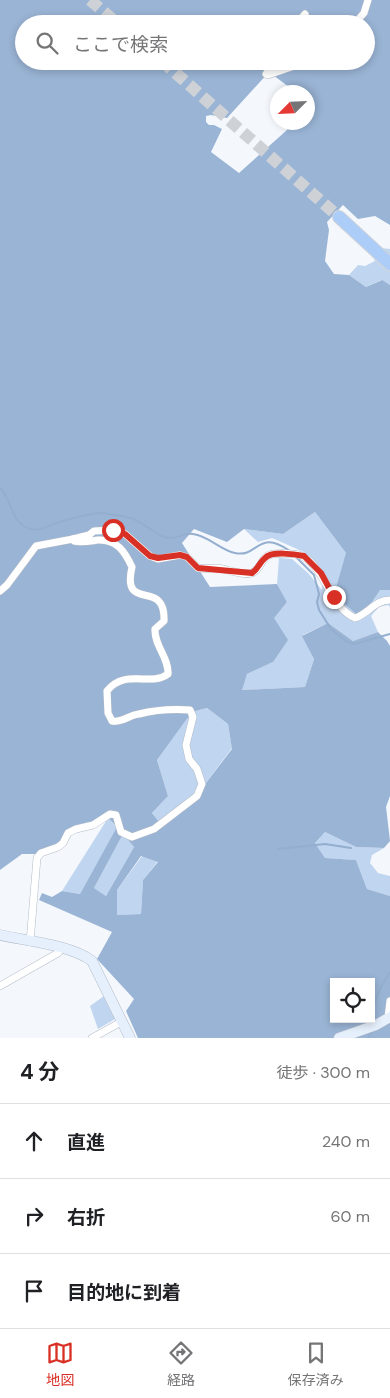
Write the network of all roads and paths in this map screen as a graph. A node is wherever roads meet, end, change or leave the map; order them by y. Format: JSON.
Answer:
{"nodes":[{"id":1,"x":368,"y":0,"type":"edge"},
{"id":2,"x":362,"y":15,"type":"edge"},
{"id":3,"x":269,"y":70,"type":"edge"},
{"id":4,"x":283,"y":70,"type":"edge"},
{"id":5,"x":338,"y":216,"type":"tunnel mouth"},
{"id":6,"x":390,"y":264,"type":"edge"},
{"id":7,"x":72,"y":539,"type":"junction"},
{"id":8,"x":0,"y":591,"type":"edge"},
{"id":9,"x":390,"y":600,"type":"edge"},
{"id":10,"x":0,"y":935,"type":"edge"},
{"id":11,"x":30,"y":942,"type":"junction"},
{"id":12,"x":62,"y":948,"type":"junction"},
{"id":13,"x":0,"y":986,"type":"edge"},
{"id":14,"x":390,"y":1001,"type":"edge"},
{"id":15,"x":389,"y":1017,"type":"edge"},
{"id":16,"x":121,"y":1022,"type":"junction"},
{"id":17,"x":92,"y":1038,"type":"edge"},
{"id":18,"x":130,"y":1038,"type":"edge"},
{"id":19,"x":339,"y":1038,"type":"edge"}],
"edges":[{"from":1,"to":2,"type":"street"},
{"from":3,"to":4,"type":"street"},
{"from":5,"to":6,"type":"highway"},
{"from":7,"to":8,"type":"street"},
{"from":7,"to":9,"type":"street"},
{"from":7,"to":11,"type":"street"},
{"from":10,"to":11,"type":"street"},
{"from":11,"to":12,"type":"street"},
{"from":12,"to":13,"type":"street"},
{"from":12,"to":16,"type":"street"},
{"from":14,"to":15,"type":"street"},
{"from":15,"to":19,"type":"street"},
{"from":16,"to":17,"type":"street"},
{"from":16,"to":18,"type":"street"}]}
